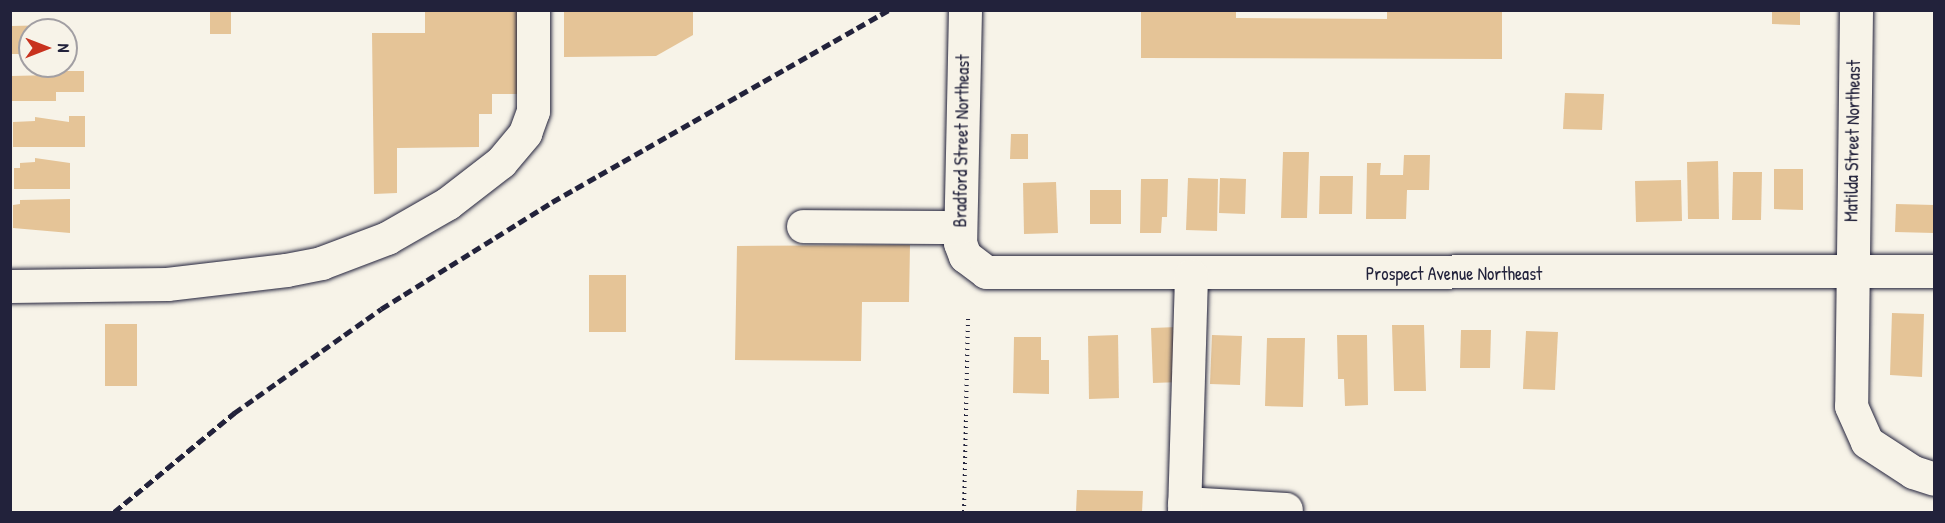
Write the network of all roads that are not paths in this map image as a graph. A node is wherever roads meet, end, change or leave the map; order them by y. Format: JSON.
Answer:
{"nodes":[{"id":1,"x":533,"y":10,"type":"edge"},
{"id":2,"x":965,"y":10,"type":"edge"},
{"id":3,"x":1856,"y":10,"type":"edge"},
{"id":4,"x":803,"y":226,"type":"dead end"},
{"id":5,"x":960,"y":227,"type":"junction"},
{"id":6,"x":975,"y":266,"type":"joint"},
{"id":7,"x":1935,"y":271,"type":"edge"},
{"id":8,"x":1850,"y":272,"type":"junction"},
{"id":9,"x":1191,"y":275,"type":"junction"},
{"id":10,"x":10,"y":286,"type":"edge"},
{"id":11,"x":1935,"y":479,"type":"edge"},
{"id":12,"x":1184,"y":508,"type":"edge"},
{"id":13,"x":1286,"y":509,"type":"dead end"}],
"edges":[{"from":1,"to":10,"type":"street"},
{"from":2,"to":5,"type":"street","name":"Bradford Street Northeast"},
{"from":3,"to":8,"type":"street","name":"Matilda Street Northeast"},
{"from":4,"to":5,"type":"street"},
{"from":5,"to":6,"type":"street","name":"Bradford Street Northeast"},
{"from":6,"to":9,"type":"street","name":"Prospect Avenue Northeast"},
{"from":7,"to":8,"type":"street","name":"Prospect Avenue Northeast"},
{"from":8,"to":9,"type":"street","name":"Prospect Avenue Northeast"},
{"from":8,"to":11,"type":"street","name":"Matilda Street Northeast"},
{"from":9,"to":12,"type":"street"},
{"from":12,"to":13,"type":"street"}]}
